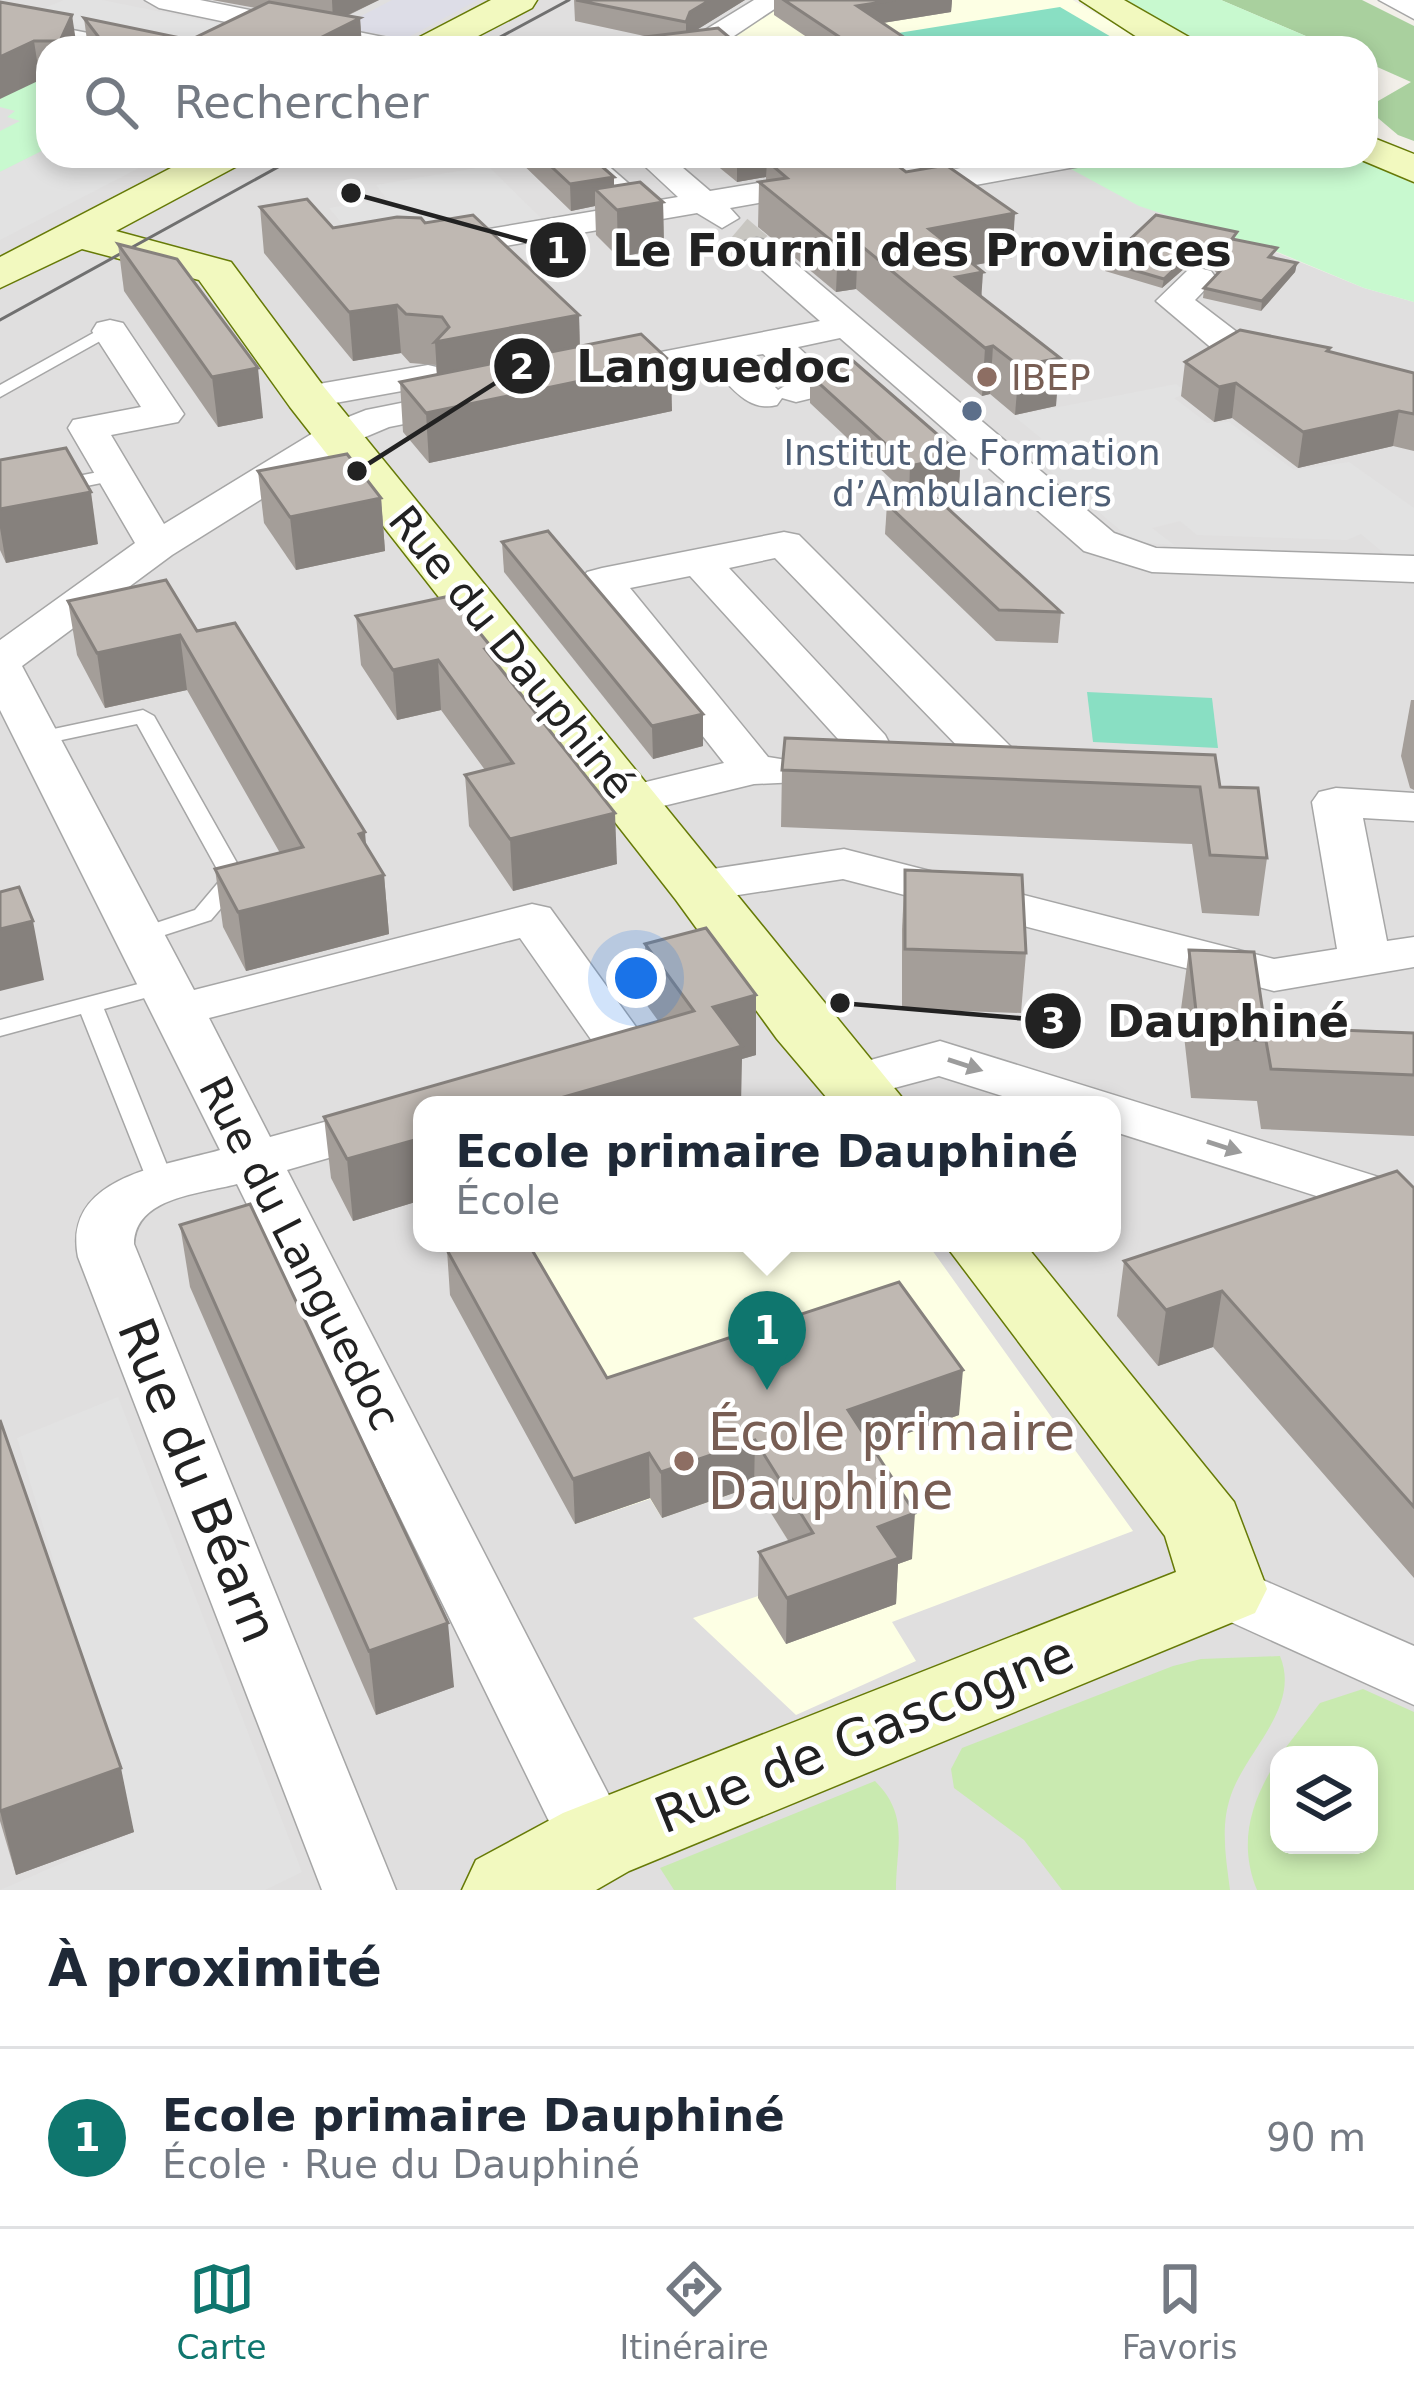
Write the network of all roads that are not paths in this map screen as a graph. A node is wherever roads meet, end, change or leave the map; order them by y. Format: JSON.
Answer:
{"nodes":[{"id":1,"x":17,"y":0,"type":"edge"},
{"id":2,"x":159,"y":0,"type":"edge"},
{"id":3,"x":519,"y":0,"type":"edge"},
{"id":4,"x":774,"y":0,"type":"edge"},
{"id":5,"x":1098,"y":0,"type":"edge"},
{"id":6,"x":1393,"y":0,"type":"edge"},
{"id":7,"x":0,"y":7,"type":"edge"},
{"id":8,"x":1414,"y":11,"type":"edge"},
{"id":9,"x":268,"y":22,"type":"junction"},
{"id":10,"x":0,"y":25,"type":"edge"},
{"id":11,"x":57,"y":36,"type":"edge"},
{"id":12,"x":238,"y":36,"type":"edge"},
{"id":13,"x":335,"y":36,"type":"edge"},
{"id":14,"x":458,"y":36,"type":"edge"},
{"id":15,"x":715,"y":36,"type":"edge"},
{"id":16,"x":1160,"y":36,"type":"edge"},
{"id":17,"x":1378,"y":154,"type":"edge"},
{"id":18,"x":202,"y":168,"type":"edge"},
{"id":19,"x":602,"y":168,"type":"edge"},
{"id":20,"x":664,"y":168,"type":"edge"},
{"id":21,"x":866,"y":168,"type":"edge"},
{"id":22,"x":1024,"y":168,"type":"edge"},
{"id":23,"x":1414,"y":170,"type":"edge"},
{"id":24,"x":652,"y":212,"type":"junction"},
{"id":25,"x":731,"y":225,"type":"junction"},
{"id":26,"x":76,"y":234,"type":"junction"},
{"id":27,"x":411,"y":252,"type":"edge"},
{"id":28,"x":0,"y":275,"type":"edge"},
{"id":29,"x":1199,"y":278,"type":"dead end"},
{"id":30,"x":848,"y":326,"type":"junction"},
{"id":31,"x":110,"y":331,"type":"joint"},
{"id":32,"x":770,"y":341,"type":"junction"},
{"id":33,"x":582,"y":348,"type":"edge"},
{"id":34,"x":717,"y":352,"type":"junction"},
{"id":35,"x":632,"y":368,"type":"junction"},
{"id":36,"x":504,"y":378,"type":"edge"},
{"id":37,"x":563,"y":382,"type":"edge"},
{"id":38,"x":0,"y":392,"type":"edge"},
{"id":39,"x":1414,"y":394,"type":"edge"},
{"id":40,"x":322,"y":416,"type":"junction"},
{"id":41,"x":114,"y":475,"type":"junction"},
{"id":42,"x":37,"y":490,"type":"edge"},
{"id":43,"x":157,"y":545,"type":"junction"},
{"id":44,"x":700,"y":561,"type":"junction"},
{"id":45,"x":1414,"y":569,"type":"edge"},
{"id":46,"x":0,"y":664,"type":"edge"},
{"id":47,"x":38,"y":739,"type":"junction"},
{"id":48,"x":754,"y":770,"type":"junction"},
{"id":49,"x":885,"y":777,"type":"junction"},
{"id":50,"x":631,"y":800,"type":"junction"},
{"id":51,"x":1414,"y":807,"type":"edge"},
{"id":52,"x":699,"y":886,"type":"junction"},
{"id":53,"x":140,"y":936,"type":"junction"},
{"id":54,"x":1390,"y":956,"type":"edge"},
{"id":55,"x":172,"y":998,"type":"junction"},
{"id":56,"x":90,"y":1004,"type":"junction"},
{"id":57,"x":0,"y":1028,"type":"edge"},
{"id":58,"x":540,"y":1081,"type":"edge"},
{"id":59,"x":862,"y":1094,"type":"edge"},
{"id":60,"x":1061,"y":1096,"type":"edge"},
{"id":61,"x":413,"y":1115,"type":"edge"},
{"id":62,"x":1121,"y":1115,"type":"edge"},
{"id":63,"x":252,"y":1159,"type":"junction"},
{"id":64,"x":161,"y":1185,"type":"junction"},
{"id":65,"x":1414,"y":1208,"type":"edge"},
{"id":66,"x":989,"y":1252,"type":"edge"},
{"id":67,"x":1224,"y":1589,"type":"junction"},
{"id":68,"x":1414,"y":1677,"type":"edge"},
{"id":69,"x":596,"y":1843,"type":"junction"},
{"id":70,"x":359,"y":1890,"type":"edge"},
{"id":71,"x":510,"y":1890,"type":"edge"}],
"edges":[{"from":1,"to":7,"type":"street"},
{"from":2,"to":9,"type":"street"},
{"from":3,"to":14,"type":"street"},
{"from":4,"to":15,"type":"street"},
{"from":5,"to":16,"type":"street"},
{"from":6,"to":8,"type":"street"},
{"from":9,"to":12,"type":"street"},
{"from":9,"to":13,"type":"street"},
{"from":10,"to":11,"type":"street"},
{"from":17,"to":23,"type":"street"},
{"from":18,"to":26,"type":"street"},
{"from":19,"to":24,"type":"lane"},
{"from":20,"to":25,"type":"street"},
{"from":21,"to":25,"type":"street"},
{"from":22,"to":25,"type":"street"},
{"from":24,"to":25,"type":"street"},
{"from":24,"to":27,"type":"street"},
{"from":25,"to":30,"type":"street"},
{"from":26,"to":28,"type":"street"},
{"from":26,"to":40,"type":"street","name":"Rue du Dauphiné"},
{"from":29,"to":39,"type":"street"},
{"from":30,"to":32,"type":"street"},
{"from":30,"to":45,"type":"street"},
{"from":31,"to":38,"type":"lane"},
{"from":31,"to":41,"type":"street"},
{"from":32,"to":34,"type":"street"},
{"from":32,"to":34,"type":"street"},
{"from":33,"to":35,"type":"street"},
{"from":34,"to":35,"type":"street"},
{"from":35,"to":37,"type":"street"},
{"from":36,"to":40,"type":"street","name":"Rue du Languedoc"},
{"from":40,"to":43,"type":"street","name":"Rue du Languedoc"},
{"from":40,"to":50,"type":"street","name":"Rue du Dauphiné"},
{"from":41,"to":42,"type":"lane"},
{"from":41,"to":43,"type":"street"},
{"from":43,"to":46,"type":"street","name":"Rue du Languedoc"},
{"from":44,"to":48,"type":"street"},
{"from":44,"to":49,"type":"street"},
{"from":44,"to":49,"type":"street"},
{"from":46,"to":47,"type":"street","name":"Rue du Languedoc"},
{"from":47,"to":53,"type":"street","name":"Rue du Languedoc"},
{"from":47,"to":53,"type":"lane"},
{"from":48,"to":49,"type":"street"},
{"from":48,"to":50,"type":"street"},
{"from":50,"to":52,"type":"street","name":"Rue du Dauphiné"},
{"from":51,"to":54,"type":"street"},
{"from":52,"to":54,"type":"street"},
{"from":52,"to":59,"type":"street","name":"Rue du Dauphiné"},
{"from":53,"to":55,"type":"street","name":"Rue du Languedoc"},
{"from":55,"to":56,"type":"lane"},
{"from":55,"to":58,"type":"street"},
{"from":55,"to":63,"type":"street","name":"Rue du Languedoc"},
{"from":56,"to":57,"type":"lane"},
{"from":56,"to":64,"type":"lane"},
{"from":59,"to":60,"type":"street","one_way":true},
{"from":61,"to":63,"type":"street","name":"Rue du Béarn"},
{"from":62,"to":65,"type":"street","one_way":true},
{"from":63,"to":64,"type":"street","name":"Rue du Béarn"},
{"from":63,"to":69,"type":"street","name":"Rue du Languedoc"},
{"from":64,"to":70,"type":"street","name":"Rue du Béarn"},
{"from":66,"to":67,"type":"street"},
{"from":67,"to":68,"type":"street"},
{"from":67,"to":69,"type":"street","name":"Rue de Gascogne"},
{"from":69,"to":71,"type":"street","name":"Rue de Gascogne"}]}
